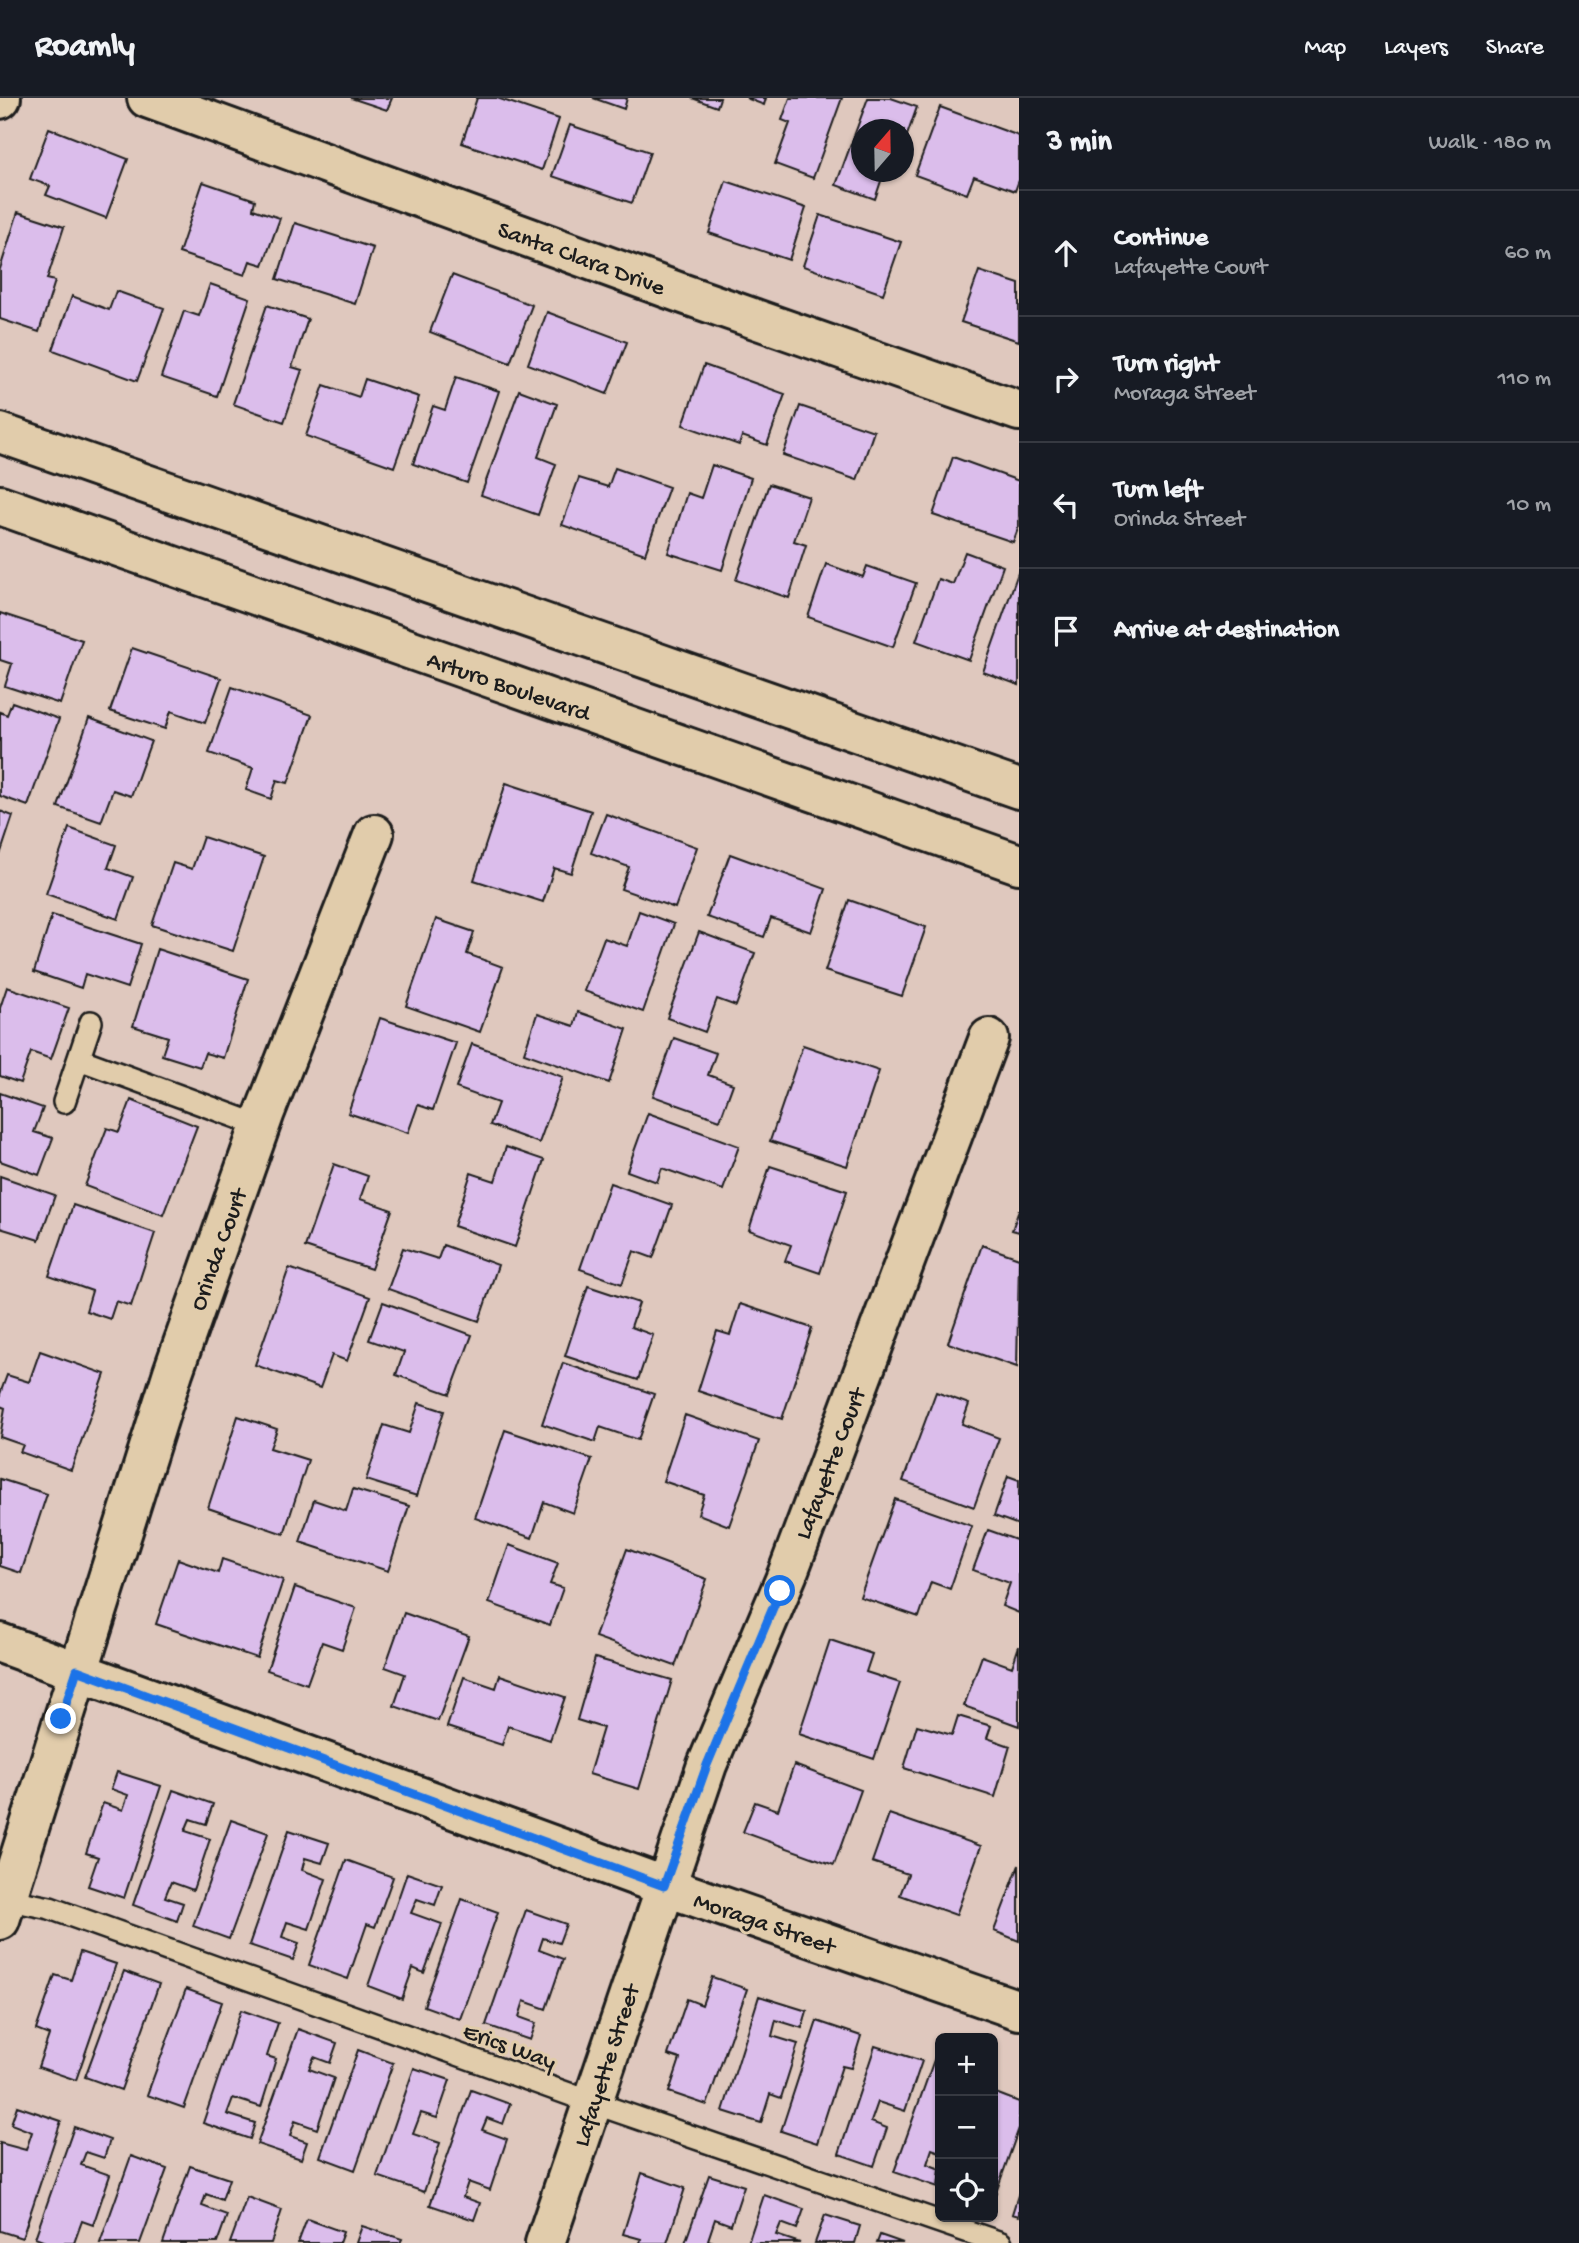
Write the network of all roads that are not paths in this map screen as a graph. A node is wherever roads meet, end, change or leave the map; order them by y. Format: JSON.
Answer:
{"nodes":[{"id":1,"x":147,"y":98,"type":"edge"},
{"id":2,"x":1019,"y":411,"type":"edge"},
{"id":3,"x":0,"y":433,"type":"edge"},
{"id":4,"x":0,"y":505,"type":"edge"},
{"id":5,"x":1019,"y":789,"type":"edge"},
{"id":6,"x":374,"y":834,"type":"dead end"},
{"id":7,"x":1019,"y":864,"type":"edge"},
{"id":8,"x":91,"y":1022,"type":"dead end"},
{"id":9,"x":989,"y":1038,"type":"dead end"},
{"id":10,"x":79,"y":1059,"type":"junction"},
{"id":11,"x":64,"y":1102,"type":"dead end"},
{"id":12,"x":261,"y":1126,"type":"junction"},
{"id":13,"x":0,"y":1643,"type":"edge"},
{"id":14,"x":77,"y":1670,"type":"junction"},
{"id":15,"x":664,"y":1886,"type":"junction"},
{"id":16,"x":2,"y":1906,"type":"edge"},
{"id":17,"x":1019,"y":2010,"type":"edge"},
{"id":18,"x":594,"y":2103,"type":"junction"},
{"id":19,"x":545,"y":2243,"type":"edge"},
{"id":20,"x":1001,"y":2243,"type":"edge"}],
"edges":[{"from":1,"to":2,"type":"street","name":"Santa Clara Drive"},
{"from":3,"to":5,"type":"street"},
{"from":4,"to":7,"type":"street","name":"Arturo Boulevard"},
{"from":6,"to":12,"type":"street","name":"Orinda Court"},
{"from":8,"to":10,"type":"lane"},
{"from":9,"to":15,"type":"street","name":"Lafayette Court"},
{"from":10,"to":11,"type":"lane"},
{"from":10,"to":12,"type":"lane"},
{"from":12,"to":14,"type":"street","name":"Orinda Court"},
{"from":13,"to":14,"type":"street","name":"Moraga Street"},
{"from":14,"to":15,"type":"street","name":"Moraga Street"},
{"from":14,"to":16,"type":"street","name":"Orinda Court"},
{"from":15,"to":17,"type":"street","name":"Moraga Street"},
{"from":15,"to":18,"type":"street","name":"Lafayette Street"},
{"from":16,"to":18,"type":"lane","name":"Erics Way"},
{"from":18,"to":19,"type":"street","name":"Lafayette Street"},
{"from":18,"to":20,"type":"lane","name":"Erics Way"}]}
